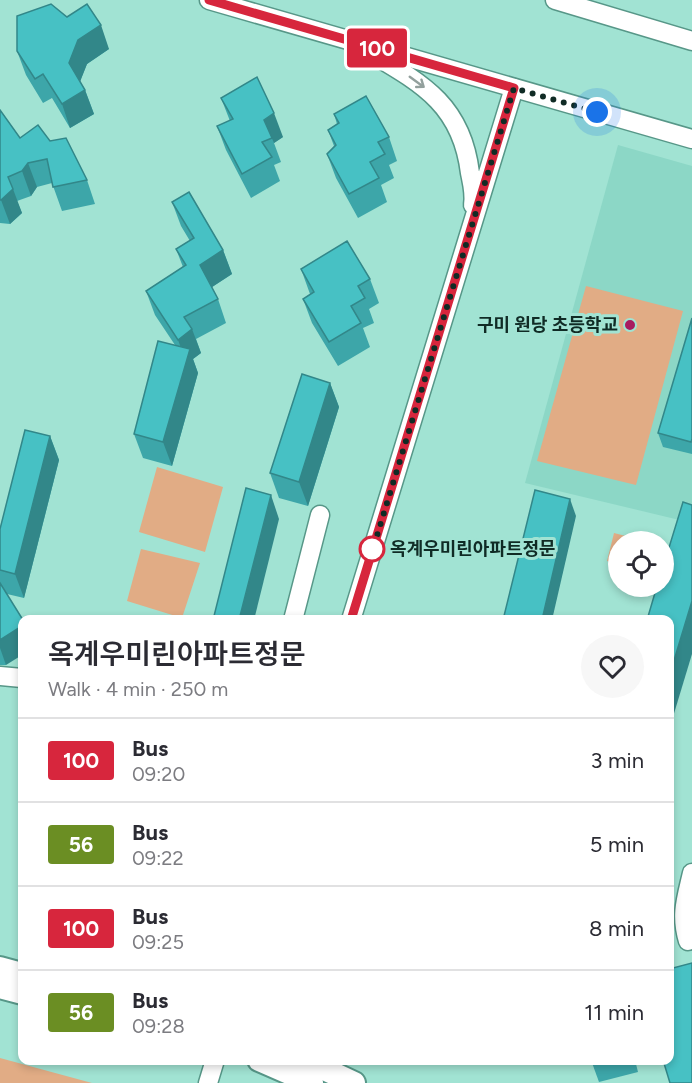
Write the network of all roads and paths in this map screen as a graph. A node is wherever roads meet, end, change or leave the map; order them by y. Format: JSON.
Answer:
{"nodes":[{"id":1,"x":209,"y":0,"type":"edge"},
{"id":2,"x":555,"y":0,"type":"edge"},
{"id":3,"x":617,"y":9,"type":"edge"},
{"id":4,"x":349,"y":40,"type":"junction"},
{"id":5,"x":692,"y":41,"type":"edge"},
{"id":6,"x":514,"y":88,"type":"junction"},
{"id":7,"x":692,"y":139,"type":"edge"},
{"id":8,"x":469,"y":236,"type":"junction"},
{"id":9,"x":320,"y":515,"type":"dead end"},
{"id":10,"x":294,"y":615,"type":"edge"},
{"id":11,"x":353,"y":615,"type":"edge"},
{"id":12,"x":0,"y":676,"type":"edge"},
{"id":13,"x":18,"y":678,"type":"edge"},
{"id":14,"x":692,"y":873,"type":"edge"},
{"id":15,"x":674,"y":933,"type":"edge"},
{"id":16,"x":690,"y":943,"type":"edge"},
{"id":17,"x":0,"y":968,"type":"edge"},
{"id":18,"x":18,"y":973,"type":"edge"},
{"id":19,"x":0,"y":987,"type":"edge"},
{"id":20,"x":18,"y":992,"type":"edge"},
{"id":21,"x":213,"y":1065,"type":"edge"},
{"id":22,"x":270,"y":1065,"type":"edge"},
{"id":23,"x":316,"y":1065,"type":"edge"},
{"id":24,"x":208,"y":1083,"type":"edge"},
{"id":25,"x":312,"y":1083,"type":"edge"},
{"id":26,"x":354,"y":1083,"type":"edge"}],
"edges":[{"from":1,"to":4,"type":"street"},
{"from":2,"to":3,"type":"street"},
{"from":3,"to":5,"type":"street"},
{"from":4,"to":6,"type":"street"},
{"from":4,"to":8,"type":"street","one_way":true},
{"from":6,"to":7,"type":"street"},
{"from":6,"to":8,"type":"street"},
{"from":8,"to":11,"type":"street"},
{"from":9,"to":10,"type":"street"},
{"from":12,"to":13,"type":"street"},
{"from":14,"to":16,"type":"street"},
{"from":15,"to":16,"type":"street"},
{"from":17,"to":18,"type":"street"},
{"from":19,"to":20,"type":"street"},
{"from":21,"to":24,"type":"street"},
{"from":22,"to":25,"type":"street"},
{"from":23,"to":26,"type":"street"}]}
